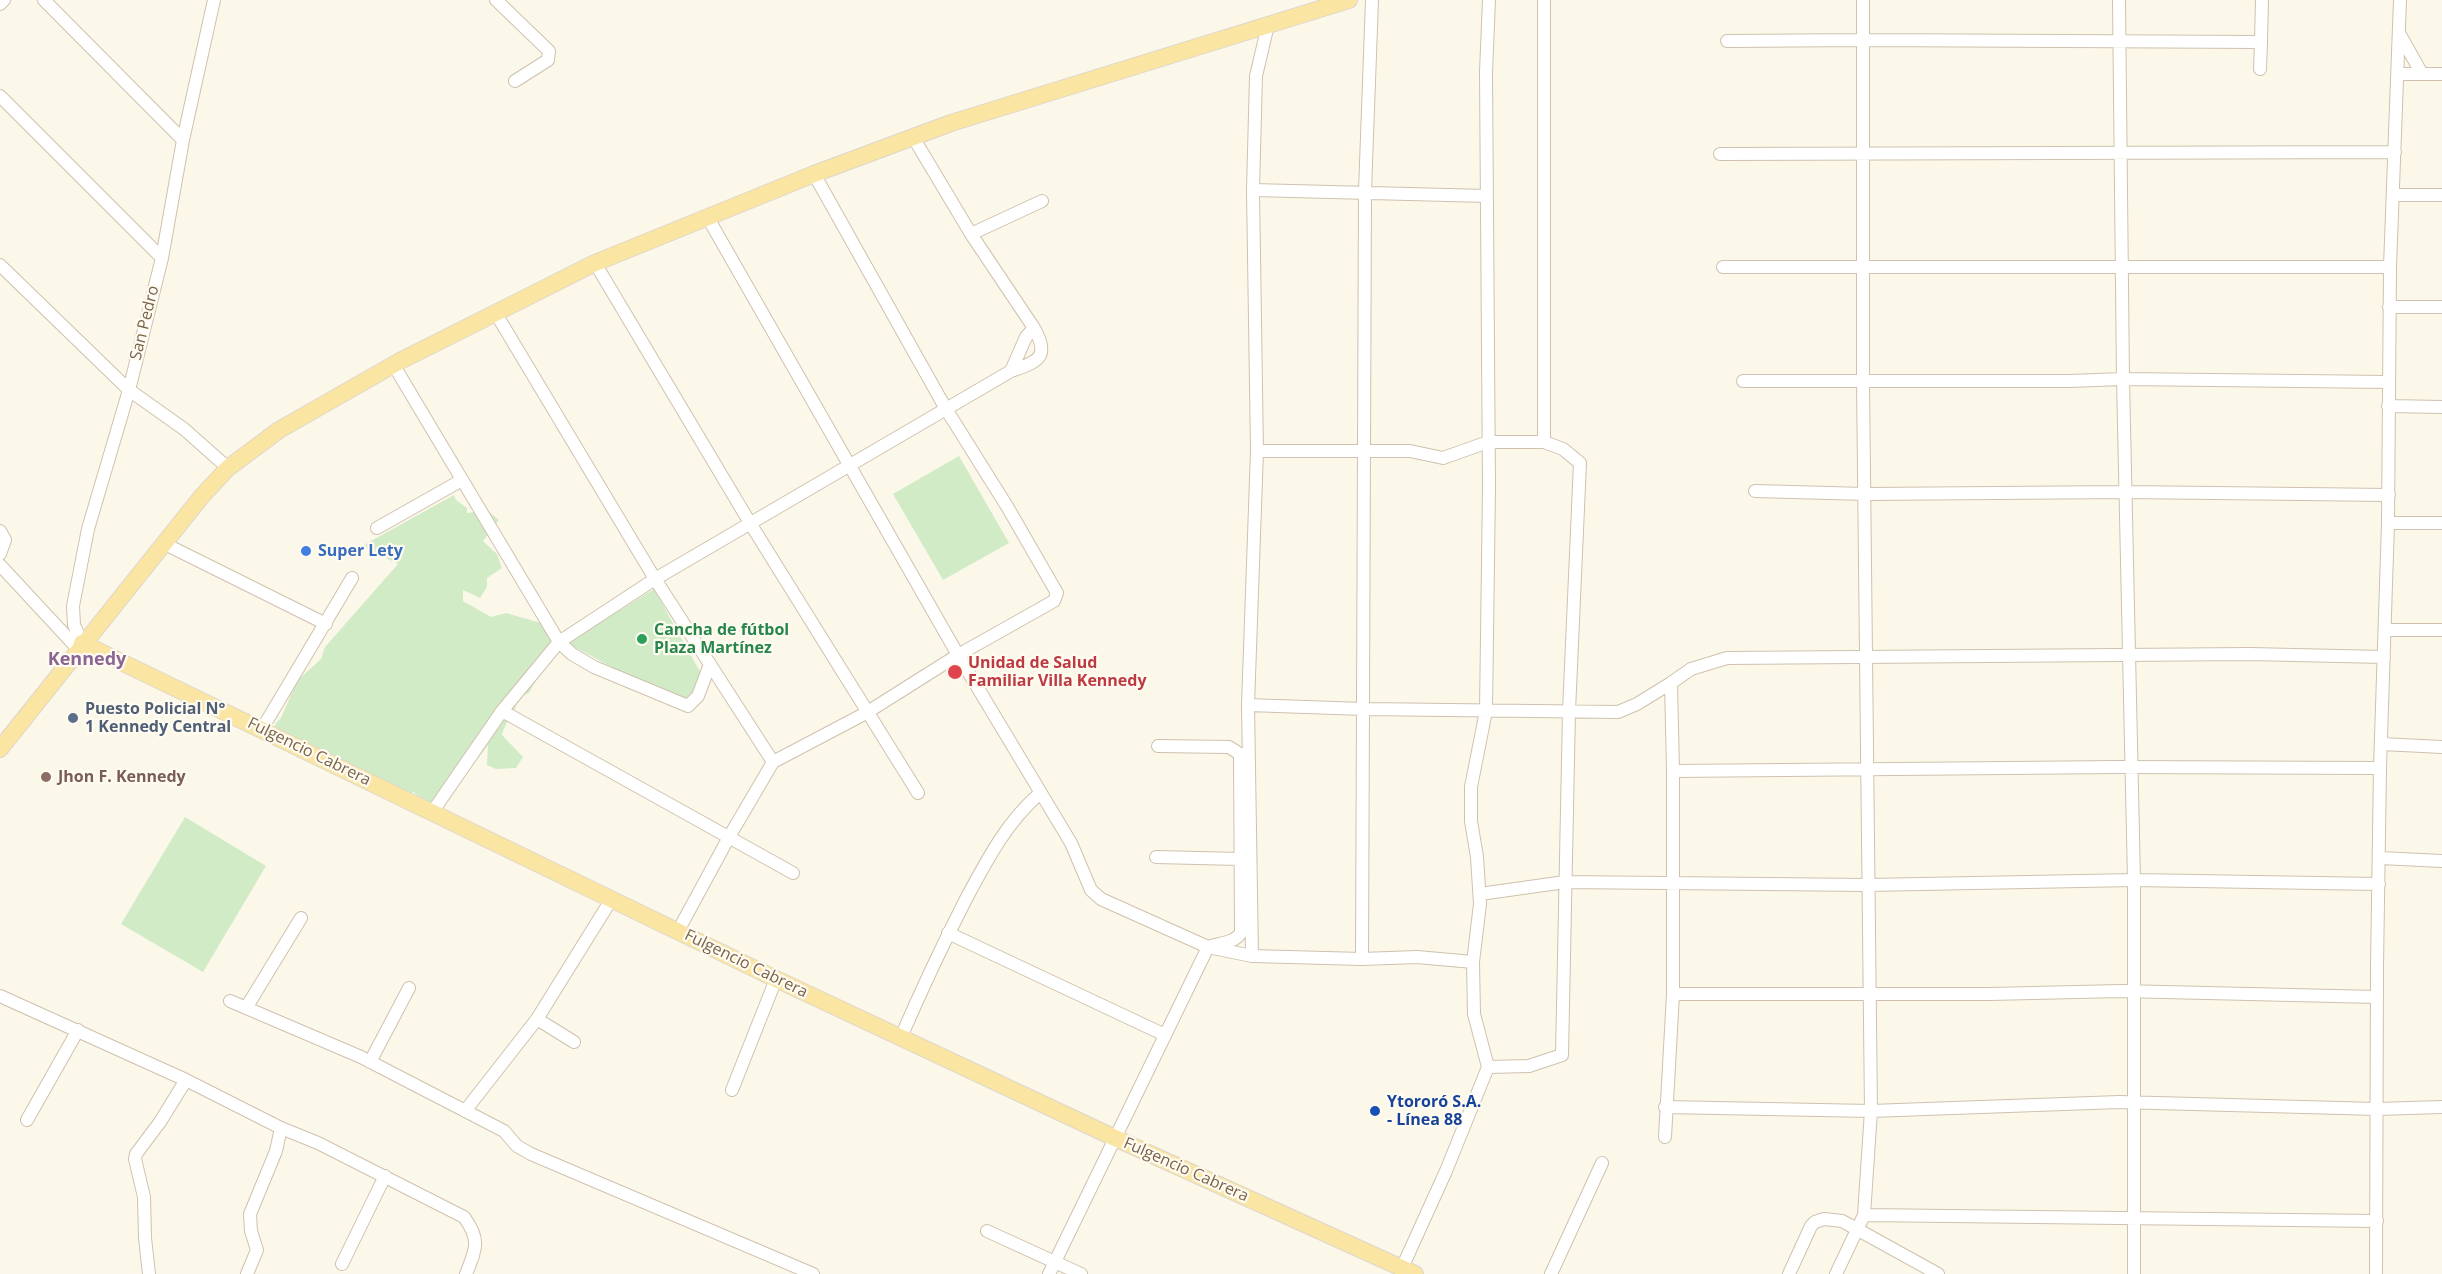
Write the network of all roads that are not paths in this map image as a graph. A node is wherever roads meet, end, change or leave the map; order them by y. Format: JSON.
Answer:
{"nodes":[{"id":1,"x":4,"y":0,"type":"edge"},
{"id":2,"x":44,"y":0,"type":"edge"},
{"id":3,"x":214,"y":0,"type":"edge"},
{"id":4,"x":496,"y":0,"type":"edge"},
{"id":5,"x":1349,"y":0,"type":"edge"},
{"id":6,"x":1372,"y":0,"type":"edge"},
{"id":7,"x":1489,"y":0,"type":"edge"},
{"id":8,"x":1545,"y":0,"type":"edge"},
{"id":9,"x":1863,"y":0,"type":"edge"},
{"id":10,"x":2119,"y":0,"type":"edge"},
{"id":11,"x":2262,"y":0,"type":"edge"},
{"id":12,"x":2400,"y":0,"type":"edge"},
{"id":13,"x":0,"y":4,"type":"edge"},
{"id":14,"x":1268,"y":25,"type":"junction"},
{"id":15,"x":2398,"y":31,"type":"junction"},
{"id":16,"x":1863,"y":40,"type":"junction"},
{"id":17,"x":1727,"y":41,"type":"dead end"},
{"id":18,"x":2121,"y":41,"type":"junction"},
{"id":19,"x":2261,"y":42,"type":"junction"},
{"id":20,"x":2260,"y":69,"type":"dead end"},
{"id":21,"x":2397,"y":74,"type":"junction"},
{"id":22,"x":2422,"y":74,"type":"junction"},
{"id":23,"x":2442,"y":74,"type":"edge"},
{"id":24,"x":515,"y":81,"type":"dead end"},
{"id":25,"x":0,"y":96,"type":"edge"},
{"id":26,"x":913,"y":137,"type":"junction"},
{"id":27,"x":183,"y":140,"type":"junction"},
{"id":28,"x":2121,"y":151,"type":"junction"},
{"id":29,"x":2395,"y":152,"type":"junction"},
{"id":30,"x":1719,"y":154,"type":"dead end"},
{"id":31,"x":1862,"y":154,"type":"junction"},
{"id":32,"x":814,"y":174,"type":"junction"},
{"id":33,"x":1253,"y":190,"type":"junction"},
{"id":34,"x":1365,"y":191,"type":"junction"},
{"id":35,"x":2394,"y":195,"type":"junction"},
{"id":36,"x":2442,"y":195,"type":"edge"},
{"id":37,"x":1487,"y":196,"type":"junction"},
{"id":38,"x":1042,"y":201,"type":"dead end"},
{"id":39,"x":708,"y":218,"type":"junction"},
{"id":40,"x":971,"y":234,"type":"junction"},
{"id":41,"x":162,"y":258,"type":"junction"},
{"id":42,"x":595,"y":263,"type":"junction"},
{"id":43,"x":0,"y":265,"type":"edge"},
{"id":44,"x":2122,"y":265,"type":"junction"},
{"id":45,"x":1863,"y":266,"type":"junction"},
{"id":46,"x":1723,"y":267,"type":"dead end"},
{"id":47,"x":2390,"y":267,"type":"junction"},
{"id":48,"x":2389,"y":307,"type":"junction"},
{"id":49,"x":2442,"y":307,"type":"edge"},
{"id":50,"x":495,"y":312,"type":"junction"},
{"id":51,"x":1034,"y":328,"type":"junction"},
{"id":52,"x":393,"y":364,"type":"junction"},
{"id":53,"x":1011,"y":371,"type":"junction"},
{"id":54,"x":2123,"y":379,"type":"junction"},
{"id":55,"x":1743,"y":381,"type":"dead end"},
{"id":56,"x":2388,"y":381,"type":"junction"},
{"id":57,"x":1863,"y":382,"type":"junction"},
{"id":58,"x":129,"y":390,"type":"junction"},
{"id":59,"x":2388,"y":405,"type":"junction"},
{"id":60,"x":2442,"y":407,"type":"edge"},
{"id":61,"x":946,"y":409,"type":"junction"},
{"id":62,"x":1488,"y":442,"type":"junction"},
{"id":63,"x":1544,"y":442,"type":"junction"},
{"id":64,"x":1257,"y":451,"type":"junction"},
{"id":65,"x":1363,"y":451,"type":"junction"},
{"id":66,"x":849,"y":465,"type":"junction"},
{"id":67,"x":228,"y":468,"type":"junction"},
{"id":68,"x":462,"y":480,"type":"junction"},
{"id":69,"x":1755,"y":490,"type":"dead end"},
{"id":70,"x":2126,"y":492,"type":"junction"},
{"id":71,"x":1866,"y":495,"type":"junction"},
{"id":72,"x":2389,"y":495,"type":"junction"},
{"id":73,"x":750,"y":523,"type":"junction"},
{"id":74,"x":2388,"y":523,"type":"junction"},
{"id":75,"x":2442,"y":523,"type":"edge"},
{"id":76,"x":377,"y":528,"type":"dead end"},
{"id":77,"x":0,"y":531,"type":"edge"},
{"id":78,"x":163,"y":543,"type":"junction"},
{"id":79,"x":0,"y":554,"type":"edge"},
{"id":80,"x":0,"y":565,"type":"edge"},
{"id":81,"x":352,"y":578,"type":"dead end"},
{"id":82,"x":655,"y":579,"type":"junction"},
{"id":83,"x":326,"y":624,"type":"junction"},
{"id":84,"x":2385,"y":630,"type":"junction"},
{"id":85,"x":2442,"y":630,"type":"edge"},
{"id":86,"x":559,"y":642,"type":"junction"},
{"id":87,"x":80,"y":646,"type":"junction"},
{"id":88,"x":2129,"y":654,"type":"junction"},
{"id":89,"x":958,"y":655,"type":"junction"},
{"id":90,"x":1867,"y":656,"type":"junction"},
{"id":91,"x":2384,"y":657,"type":"junction"},
{"id":92,"x":710,"y":664,"type":"junction"},
{"id":93,"x":1671,"y":683,"type":"junction"},
{"id":94,"x":1248,"y":705,"type":"junction"},
{"id":95,"x":1364,"y":709,"type":"junction"},
{"id":96,"x":502,"y":711,"type":"junction"},
{"id":97,"x":1486,"y":711,"type":"junction"},
{"id":98,"x":1569,"y":711,"type":"junction"},
{"id":99,"x":866,"y":713,"type":"junction"},
{"id":100,"x":262,"y":729,"type":"junction"},
{"id":101,"x":2382,"y":744,"type":"junction"},
{"id":102,"x":1158,"y":747,"type":"dead end"},
{"id":103,"x":2442,"y":747,"type":"edge"},
{"id":104,"x":0,"y":749,"type":"edge"},
{"id":105,"x":773,"y":762,"type":"junction"},
{"id":106,"x":2132,"y":768,"type":"junction"},
{"id":107,"x":2380,"y":768,"type":"junction"},
{"id":108,"x":1867,"y":770,"type":"junction"},
{"id":109,"x":1673,"y":771,"type":"junction"},
{"id":110,"x":918,"y":793,"type":"dead end"},
{"id":111,"x":1039,"y":794,"type":"junction"},
{"id":112,"x":433,"y":811,"type":"junction"},
{"id":113,"x":729,"y":837,"type":"junction"},
{"id":114,"x":1156,"y":857,"type":"dead end"},
{"id":115,"x":2380,"y":858,"type":"junction"},
{"id":116,"x":1240,"y":859,"type":"junction"},
{"id":117,"x":2442,"y":861,"type":"edge"},
{"id":118,"x":793,"y":873,"type":"dead end"},
{"id":119,"x":2134,"y":880,"type":"junction"},
{"id":120,"x":1565,"y":882,"type":"junction"},
{"id":121,"x":1673,"y":884,"type":"junction"},
{"id":122,"x":2379,"y":884,"type":"junction"},
{"id":123,"x":1868,"y":885,"type":"junction"},
{"id":124,"x":1480,"y":894,"type":"junction"},
{"id":125,"x":611,"y":900,"type":"junction"},
{"id":126,"x":301,"y":918,"type":"dead end"},
{"id":127,"x":678,"y":931,"type":"junction"},
{"id":128,"x":948,"y":933,"type":"junction"},
{"id":129,"x":1208,"y":946,"type":"junction"},
{"id":130,"x":1252,"y":956,"type":"junction"},
{"id":131,"x":1362,"y":959,"type":"junction"},
{"id":132,"x":1473,"y":962,"type":"junction"},
{"id":133,"x":776,"y":978,"type":"junction"},
{"id":134,"x":409,"y":988,"type":"dead end"},
{"id":135,"x":2134,"y":991,"type":"junction"},
{"id":136,"x":1673,"y":994,"type":"junction"},
{"id":137,"x":1869,"y":994,"type":"junction"},
{"id":138,"x":0,"y":996,"type":"edge"},
{"id":139,"x":2377,"y":997,"type":"junction"},
{"id":140,"x":230,"y":1001,"type":"dead end"},
{"id":141,"x":246,"y":1008,"type":"junction"},
{"id":142,"x":537,"y":1019,"type":"junction"},
{"id":143,"x":78,"y":1030,"type":"junction"},
{"id":144,"x":1165,"y":1035,"type":"junction"},
{"id":145,"x":901,"y":1037,"type":"junction"},
{"id":146,"x":574,"y":1042,"type":"dead end"},
{"id":147,"x":370,"y":1062,"type":"junction"},
{"id":148,"x":1488,"y":1067,"type":"junction"},
{"id":149,"x":186,"y":1080,"type":"junction"},
{"id":150,"x":732,"y":1090,"type":"dead end"},
{"id":151,"x":2134,"y":1102,"type":"junction"},
{"id":152,"x":1665,"y":1107,"type":"junction"},
{"id":153,"x":2442,"y":1107,"type":"edge"},
{"id":154,"x":2377,"y":1109,"type":"junction"},
{"id":155,"x":465,"y":1111,"type":"junction"},
{"id":156,"x":1871,"y":1111,"type":"junction"},
{"id":157,"x":27,"y":1120,"type":"dead end"},
{"id":158,"x":281,"y":1128,"type":"junction"},
{"id":159,"x":1665,"y":1137,"type":"dead end"},
{"id":160,"x":1114,"y":1138,"type":"junction"},
{"id":161,"x":1602,"y":1163,"type":"dead end"},
{"id":162,"x":385,"y":1176,"type":"junction"},
{"id":163,"x":1864,"y":1215,"type":"junction"},
{"id":164,"x":2133,"y":1220,"type":"junction"},
{"id":165,"x":2377,"y":1221,"type":"junction"},
{"id":166,"x":1857,"y":1229,"type":"junction"},
{"id":167,"x":987,"y":1231,"type":"dead end"},
{"id":168,"x":1056,"y":1262,"type":"junction"},
{"id":169,"x":342,"y":1264,"type":"dead end"},
{"id":170,"x":1409,"y":1271,"type":"edge"},
{"id":171,"x":149,"y":1274,"type":"edge"},
{"id":172,"x":247,"y":1274,"type":"edge"},
{"id":173,"x":466,"y":1274,"type":"edge"},
{"id":174,"x":813,"y":1274,"type":"edge"},
{"id":175,"x":1049,"y":1274,"type":"edge"},
{"id":176,"x":1081,"y":1274,"type":"edge"},
{"id":177,"x":1551,"y":1274,"type":"edge"},
{"id":178,"x":1788,"y":1274,"type":"edge"},
{"id":179,"x":1836,"y":1274,"type":"edge"},
{"id":180,"x":1938,"y":1274,"type":"edge"},
{"id":181,"x":2134,"y":1274,"type":"edge"},
{"id":182,"x":2376,"y":1274,"type":"edge"}],
"edges":[{"from":1,"to":13,"type":"street"},
{"from":2,"to":27,"type":"street"},
{"from":3,"to":27,"type":"street","name":"San Pedro"},
{"from":4,"to":24,"type":"street"},
{"from":5,"to":14,"type":"main road"},
{"from":6,"to":34,"type":"street"},
{"from":7,"to":37,"type":"street"},
{"from":8,"to":63,"type":"street"},
{"from":9,"to":16,"type":"street"},
{"from":10,"to":18,"type":"street"},
{"from":11,"to":19,"type":"street"},
{"from":12,"to":15,"type":"street"},
{"from":14,"to":26,"type":"main road"},
{"from":14,"to":33,"type":"street"},
{"from":15,"to":21,"type":"street"},
{"from":15,"to":22,"type":"street"},
{"from":16,"to":17,"type":"street"},
{"from":16,"to":18,"type":"street"},
{"from":16,"to":31,"type":"street"},
{"from":18,"to":19,"type":"street"},
{"from":18,"to":28,"type":"street"},
{"from":19,"to":20,"type":"street"},
{"from":21,"to":22,"type":"street"},
{"from":21,"to":29,"type":"street"},
{"from":22,"to":23,"type":"street"},
{"from":25,"to":41,"type":"street"},
{"from":26,"to":32,"type":"main road"},
{"from":26,"to":40,"type":"street"},
{"from":27,"to":41,"type":"street","name":"San Pedro"},
{"from":28,"to":29,"type":"street"},
{"from":28,"to":31,"type":"street"},
{"from":28,"to":44,"type":"street"},
{"from":29,"to":35,"type":"street"},
{"from":30,"to":31,"type":"street"},
{"from":31,"to":45,"type":"street"},
{"from":32,"to":39,"type":"main road"},
{"from":32,"to":61,"type":"street"},
{"from":33,"to":34,"type":"street"},
{"from":33,"to":64,"type":"street"},
{"from":34,"to":37,"type":"street"},
{"from":34,"to":65,"type":"street"},
{"from":35,"to":36,"type":"street"},
{"from":35,"to":47,"type":"street"},
{"from":37,"to":62,"type":"street"},
{"from":38,"to":40,"type":"street"},
{"from":39,"to":42,"type":"main road"},
{"from":39,"to":66,"type":"street"},
{"from":40,"to":51,"type":"street"},
{"from":41,"to":58,"type":"street","name":"San Pedro"},
{"from":42,"to":50,"type":"main road"},
{"from":42,"to":73,"type":"street"},
{"from":43,"to":58,"type":"street"},
{"from":44,"to":45,"type":"street"},
{"from":44,"to":47,"type":"street"},
{"from":44,"to":54,"type":"street"},
{"from":45,"to":46,"type":"street"},
{"from":45,"to":57,"type":"street"},
{"from":47,"to":48,"type":"street"},
{"from":48,"to":49,"type":"street"},
{"from":48,"to":56,"type":"street"},
{"from":50,"to":52,"type":"main road"},
{"from":50,"to":82,"type":"street"},
{"from":51,"to":53,"type":"street"},
{"from":51,"to":53,"type":"street"},
{"from":52,"to":67,"type":"main road"},
{"from":52,"to":68,"type":"street"},
{"from":53,"to":61,"type":"street"},
{"from":54,"to":56,"type":"street"},
{"from":54,"to":57,"type":"street"},
{"from":54,"to":70,"type":"street"},
{"from":55,"to":57,"type":"street"},
{"from":56,"to":59,"type":"street"},
{"from":57,"to":71,"type":"street"},
{"from":58,"to":67,"type":"street"},
{"from":58,"to":87,"type":"street","name":"San Pedro"},
{"from":59,"to":60,"type":"street"},
{"from":59,"to":72,"type":"street"},
{"from":61,"to":66,"type":"street"},
{"from":61,"to":89,"type":"street"},
{"from":62,"to":63,"type":"street"},
{"from":62,"to":65,"type":"street"},
{"from":62,"to":97,"type":"street"},
{"from":63,"to":98,"type":"street"},
{"from":64,"to":65,"type":"street"},
{"from":64,"to":94,"type":"street"},
{"from":65,"to":95,"type":"street"},
{"from":66,"to":73,"type":"street"},
{"from":66,"to":89,"type":"street"},
{"from":67,"to":78,"type":"main road"},
{"from":68,"to":76,"type":"street"},
{"from":68,"to":86,"type":"street"},
{"from":69,"to":71,"type":"street"},
{"from":70,"to":71,"type":"street"},
{"from":70,"to":72,"type":"street"},
{"from":70,"to":88,"type":"street"},
{"from":71,"to":90,"type":"street"},
{"from":72,"to":74,"type":"street"},
{"from":73,"to":82,"type":"street"},
{"from":73,"to":99,"type":"street"},
{"from":74,"to":75,"type":"street"},
{"from":74,"to":84,"type":"street"},
{"from":77,"to":79,"type":"street"},
{"from":78,"to":83,"type":"street"},
{"from":78,"to":87,"type":"main road"},
{"from":80,"to":87,"type":"street"},
{"from":81,"to":83,"type":"street"},
{"from":82,"to":86,"type":"street"},
{"from":82,"to":92,"type":"street"},
{"from":83,"to":100,"type":"street"},
{"from":84,"to":85,"type":"street"},
{"from":84,"to":91,"type":"street"},
{"from":86,"to":92,"type":"street"},
{"from":86,"to":96,"type":"street"},
{"from":87,"to":100,"type":"main road","name":"Fulgencio Cabrera"},
{"from":87,"to":104,"type":"main road"},
{"from":88,"to":90,"type":"street"},
{"from":88,"to":91,"type":"street"},
{"from":88,"to":106,"type":"street"},
{"from":89,"to":99,"type":"street"},
{"from":89,"to":111,"type":"street"},
{"from":90,"to":93,"type":"street"},
{"from":90,"to":108,"type":"street"},
{"from":91,"to":101,"type":"street"},
{"from":92,"to":105,"type":"street"},
{"from":93,"to":98,"type":"street"},
{"from":93,"to":109,"type":"street"},
{"from":94,"to":95,"type":"street"},
{"from":94,"to":130,"type":"street"},
{"from":95,"to":97,"type":"street"},
{"from":95,"to":131,"type":"street"},
{"from":96,"to":112,"type":"street"},
{"from":96,"to":113,"type":"street"},
{"from":97,"to":98,"type":"street"},
{"from":97,"to":124,"type":"street"},
{"from":98,"to":120,"type":"street"},
{"from":99,"to":105,"type":"street"},
{"from":99,"to":110,"type":"street"},
{"from":100,"to":112,"type":"main road","name":"Fulgencio Cabrera"},
{"from":101,"to":103,"type":"street"},
{"from":101,"to":107,"type":"street"},
{"from":102,"to":116,"type":"street"},
{"from":105,"to":113,"type":"street"},
{"from":106,"to":107,"type":"street"},
{"from":106,"to":108,"type":"street"},
{"from":106,"to":119,"type":"street"},
{"from":107,"to":115,"type":"street"},
{"from":108,"to":109,"type":"street"},
{"from":108,"to":123,"type":"street"},
{"from":109,"to":121,"type":"street"},
{"from":111,"to":128,"type":"street"},
{"from":111,"to":129,"type":"street"},
{"from":112,"to":125,"type":"main road","name":"Fulgencio Cabrera"},
{"from":113,"to":118,"type":"street"},
{"from":113,"to":127,"type":"street"},
{"from":114,"to":116,"type":"street"},
{"from":115,"to":117,"type":"street"},
{"from":115,"to":122,"type":"street"},
{"from":116,"to":129,"type":"street"},
{"from":119,"to":122,"type":"street"},
{"from":119,"to":123,"type":"street"},
{"from":119,"to":135,"type":"street"},
{"from":120,"to":121,"type":"street"},
{"from":120,"to":124,"type":"street"},
{"from":120,"to":148,"type":"street"},
{"from":121,"to":123,"type":"street"},
{"from":121,"to":136,"type":"street"},
{"from":122,"to":139,"type":"street"},
{"from":123,"to":137,"type":"street"},
{"from":124,"to":132,"type":"street"},
{"from":125,"to":127,"type":"main road","name":"Fulgencio Cabrera"},
{"from":125,"to":142,"type":"street"},
{"from":126,"to":141,"type":"street"},
{"from":127,"to":133,"type":"main road","name":"Fulgencio Cabrera"},
{"from":128,"to":144,"type":"street"},
{"from":128,"to":145,"type":"street"},
{"from":129,"to":130,"type":"street"},
{"from":129,"to":144,"type":"street"},
{"from":130,"to":131,"type":"street"},
{"from":131,"to":132,"type":"street"},
{"from":132,"to":148,"type":"street"},
{"from":133,"to":145,"type":"main road","name":"Fulgencio Cabrera"},
{"from":133,"to":150,"type":"street"},
{"from":134,"to":147,"type":"street"},
{"from":135,"to":137,"type":"street"},
{"from":135,"to":139,"type":"street"},
{"from":135,"to":151,"type":"street"},
{"from":136,"to":137,"type":"street"},
{"from":136,"to":152,"type":"street"},
{"from":137,"to":156,"type":"street"},
{"from":138,"to":143,"type":"street"},
{"from":139,"to":154,"type":"street"},
{"from":140,"to":141,"type":"street"},
{"from":141,"to":147,"type":"street"},
{"from":142,"to":146,"type":"street"},
{"from":142,"to":155,"type":"street"},
{"from":143,"to":149,"type":"street"},
{"from":143,"to":157,"type":"street"},
{"from":144,"to":160,"type":"street"},
{"from":145,"to":160,"type":"main road","name":"Fulgencio Cabrera"},
{"from":147,"to":155,"type":"street"},
{"from":148,"to":170,"type":"street"},
{"from":149,"to":158,"type":"street"},
{"from":149,"to":171,"type":"street"},
{"from":151,"to":154,"type":"street"},
{"from":151,"to":156,"type":"street"},
{"from":151,"to":164,"type":"street"},
{"from":152,"to":156,"type":"street"},
{"from":152,"to":159,"type":"street"},
{"from":153,"to":154,"type":"street"},
{"from":154,"to":165,"type":"street"},
{"from":155,"to":174,"type":"street"},
{"from":156,"to":163,"type":"street"},
{"from":158,"to":162,"type":"street"},
{"from":158,"to":172,"type":"street"},
{"from":160,"to":168,"type":"street"},
{"from":160,"to":170,"type":"main road","name":"Fulgencio Cabrera"},
{"from":161,"to":177,"type":"street"},
{"from":162,"to":169,"type":"street"},
{"from":162,"to":173,"type":"street"},
{"from":163,"to":164,"type":"street"},
{"from":163,"to":166,"type":"street"},
{"from":164,"to":165,"type":"street"},
{"from":164,"to":181,"type":"street"},
{"from":165,"to":182,"type":"street"},
{"from":166,"to":178,"type":"street"},
{"from":166,"to":179,"type":"street"},
{"from":166,"to":180,"type":"street"},
{"from":167,"to":168,"type":"street"},
{"from":168,"to":175,"type":"street"},
{"from":168,"to":176,"type":"street"}]}
